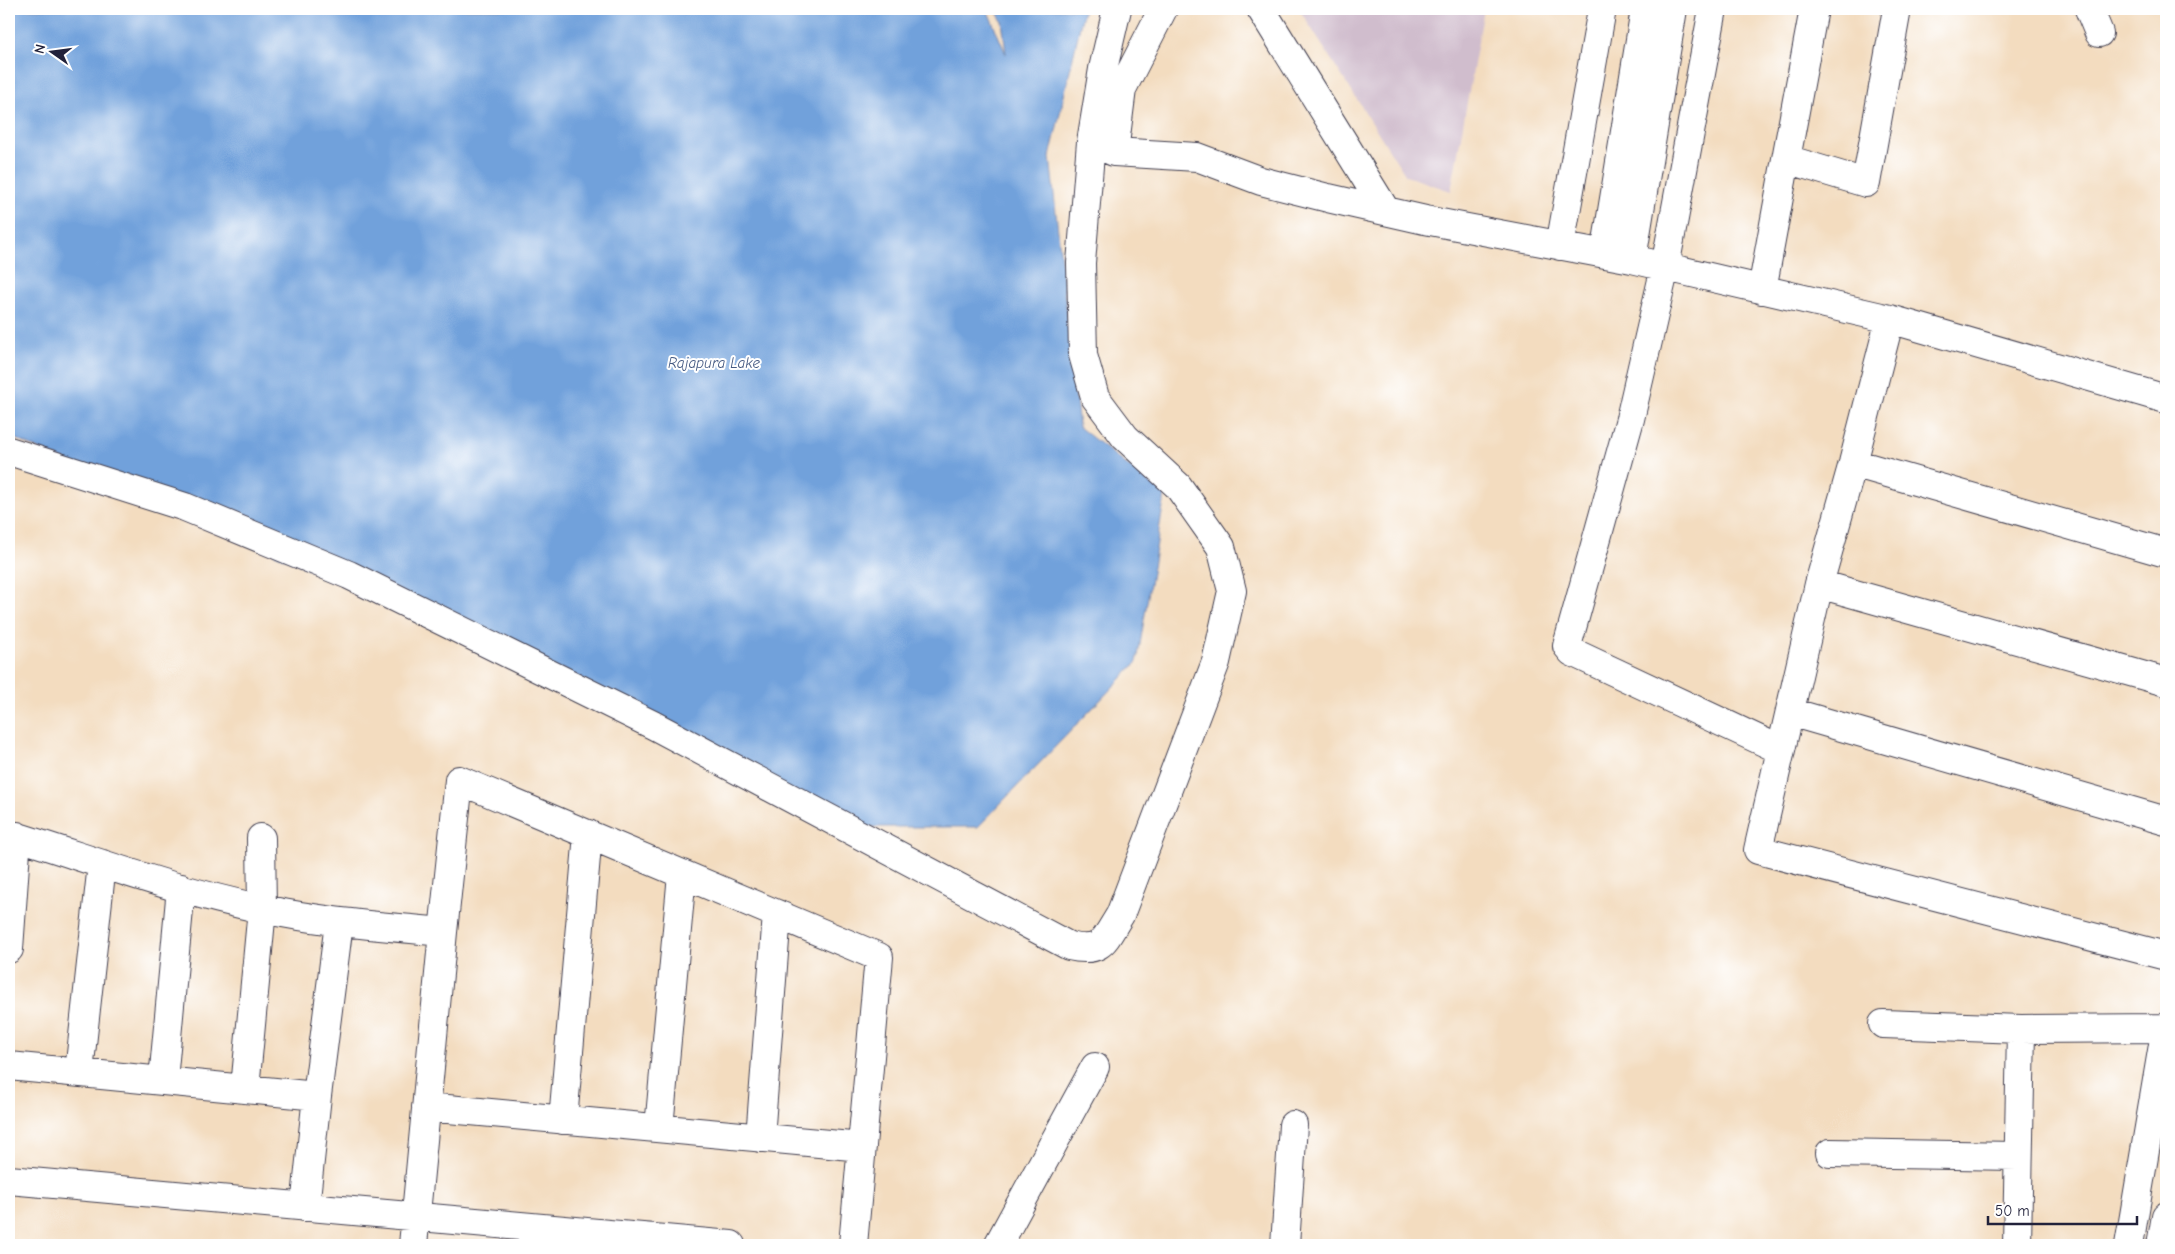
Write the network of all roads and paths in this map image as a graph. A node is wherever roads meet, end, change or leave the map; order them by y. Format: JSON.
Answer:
{"nodes":[{"id":1,"x":1117,"y":9,"type":"edge"},
{"id":2,"x":1164,"y":9,"type":"edge"},
{"id":3,"x":1261,"y":9,"type":"edge"},
{"id":4,"x":1602,"y":9,"type":"edge"},
{"id":5,"x":1645,"y":9,"type":"edge"},
{"id":6,"x":1673,"y":9,"type":"edge"},
{"id":7,"x":1712,"y":9,"type":"edge"},
{"id":8,"x":1814,"y":9,"type":"edge"},
{"id":9,"x":1897,"y":9,"type":"edge"},
{"id":10,"x":1103,"y":147,"type":"junction"},
{"id":11,"x":1786,"y":159,"type":"junction"},
{"id":12,"x":1386,"y":211,"type":"junction"},
{"id":13,"x":1560,"y":246,"type":"junction"},
{"id":14,"x":1605,"y":254,"type":"junction"},
{"id":15,"x":1632,"y":259,"type":"junction"},
{"id":16,"x":1665,"y":267,"type":"junction"},
{"id":17,"x":1762,"y":290,"type":"junction"},
{"id":18,"x":1890,"y":319,"type":"junction"},
{"id":19,"x":2166,"y":399,"type":"edge"},
{"id":20,"x":9,"y":451,"type":"edge"},
{"id":21,"x":1853,"y":463,"type":"junction"},
{"id":22,"x":2166,"y":553,"type":"edge"},
{"id":23,"x":1819,"y":584,"type":"junction"},
{"id":24,"x":2166,"y":682,"type":"edge"},
{"id":25,"x":1790,"y":712,"type":"junction"},
{"id":26,"x":1781,"y":750,"type":"junction"},
{"id":27,"x":2166,"y":821,"type":"edge"},
{"id":28,"x":588,"y":834,"type":"junction"},
{"id":29,"x":13,"y":835,"type":"edge"},
{"id":30,"x":260,"y":838,"type":"dead end"},
{"id":31,"x":102,"y":864,"type":"junction"},
{"id":32,"x":682,"y":874,"type":"junction"},
{"id":33,"x":181,"y":888,"type":"junction"},
{"id":34,"x":262,"y":909,"type":"junction"},
{"id":35,"x":777,"y":914,"type":"junction"},
{"id":36,"x":339,"y":923,"type":"junction"},
{"id":37,"x":443,"y":932,"type":"junction"},
{"id":38,"x":9,"y":950,"type":"edge"},
{"id":39,"x":2166,"y":956,"type":"edge"},
{"id":40,"x":1883,"y":1024,"type":"dead end"},
{"id":41,"x":2166,"y":1028,"type":"edge"},
{"id":42,"x":2021,"y":1029,"type":"junction"},
{"id":43,"x":9,"y":1066,"type":"edge"},
{"id":44,"x":1095,"y":1067,"type":"dead end"},
{"id":45,"x":79,"y":1072,"type":"junction"},
{"id":46,"x":163,"y":1080,"type":"junction"},
{"id":47,"x":245,"y":1088,"type":"junction"},
{"id":48,"x":317,"y":1096,"type":"junction"},
{"id":49,"x":426,"y":1107,"type":"junction"},
{"id":50,"x":563,"y":1120,"type":"junction"},
{"id":51,"x":1293,"y":1125,"type":"dead end"},
{"id":52,"x":658,"y":1128,"type":"junction"},
{"id":53,"x":760,"y":1138,"type":"junction"},
{"id":54,"x":862,"y":1147,"type":"junction"},
{"id":55,"x":1830,"y":1153,"type":"dead end"},
{"id":56,"x":2017,"y":1156,"type":"junction"},
{"id":57,"x":9,"y":1180,"type":"edge"},
{"id":58,"x":305,"y":1207,"type":"junction"},
{"id":59,"x":2166,"y":1216,"type":"edge"},
{"id":60,"x":416,"y":1217,"type":"junction"},
{"id":61,"x":413,"y":1245,"type":"edge"},
{"id":62,"x":730,"y":1245,"type":"edge"},
{"id":63,"x":853,"y":1245,"type":"edge"},
{"id":64,"x":998,"y":1245,"type":"edge"},
{"id":65,"x":1285,"y":1245,"type":"edge"},
{"id":66,"x":2016,"y":1245,"type":"edge"},
{"id":67,"x":2129,"y":1245,"type":"edge"},
{"id":68,"x":2161,"y":1245,"type":"edge"}],
"edges":[{"from":1,"to":10,"type":"street"},
{"from":2,"to":10,"type":"street"},
{"from":3,"to":12,"type":"street"},
{"from":4,"to":13,"type":"street"},
{"from":5,"to":14,"type":"street"},
{"from":6,"to":15,"type":"street"},
{"from":7,"to":16,"type":"street"},
{"from":8,"to":11,"type":"street"},
{"from":9,"to":11,"type":"street"},
{"from":10,"to":12,"type":"street"},
{"from":10,"to":20,"type":"street"},
{"from":11,"to":17,"type":"street"},
{"from":12,"to":13,"type":"street"},
{"from":13,"to":14,"type":"street"},
{"from":14,"to":15,"type":"street"},
{"from":15,"to":16,"type":"street"},
{"from":16,"to":17,"type":"street"},
{"from":16,"to":26,"type":"street"},
{"from":17,"to":18,"type":"street"},
{"from":18,"to":19,"type":"street"},
{"from":18,"to":21,"type":"street"},
{"from":21,"to":22,"type":"street"},
{"from":21,"to":23,"type":"street"},
{"from":23,"to":24,"type":"street"},
{"from":23,"to":25,"type":"street"},
{"from":25,"to":26,"type":"street"},
{"from":25,"to":27,"type":"street"},
{"from":26,"to":39,"type":"street"},
{"from":28,"to":32,"type":"street"},
{"from":28,"to":37,"type":"street"},
{"from":28,"to":50,"type":"street"},
{"from":29,"to":31,"type":"street"},
{"from":29,"to":38,"type":"street"},
{"from":30,"to":34,"type":"street"},
{"from":31,"to":33,"type":"street"},
{"from":31,"to":45,"type":"street"},
{"from":32,"to":35,"type":"street"},
{"from":32,"to":52,"type":"street"},
{"from":33,"to":34,"type":"street"},
{"from":33,"to":46,"type":"street"},
{"from":34,"to":36,"type":"street"},
{"from":34,"to":47,"type":"street"},
{"from":35,"to":53,"type":"street"},
{"from":35,"to":54,"type":"street"},
{"from":36,"to":37,"type":"street"},
{"from":36,"to":48,"type":"street"},
{"from":37,"to":49,"type":"street"},
{"from":40,"to":42,"type":"street"},
{"from":41,"to":42,"type":"street"},
{"from":41,"to":67,"type":"street"},
{"from":42,"to":56,"type":"street"},
{"from":43,"to":45,"type":"street"},
{"from":44,"to":64,"type":"street"},
{"from":45,"to":46,"type":"street"},
{"from":46,"to":47,"type":"street"},
{"from":47,"to":48,"type":"street"},
{"from":48,"to":58,"type":"street"},
{"from":49,"to":50,"type":"street"},
{"from":49,"to":60,"type":"street"},
{"from":50,"to":52,"type":"street"},
{"from":51,"to":65,"type":"street"},
{"from":52,"to":53,"type":"street"},
{"from":53,"to":54,"type":"street"},
{"from":54,"to":63,"type":"street"},
{"from":55,"to":56,"type":"street"},
{"from":56,"to":66,"type":"street"},
{"from":57,"to":58,"type":"street"},
{"from":58,"to":60,"type":"street"},
{"from":59,"to":68,"type":"street"},
{"from":60,"to":61,"type":"street"},
{"from":60,"to":62,"type":"street"}]}
